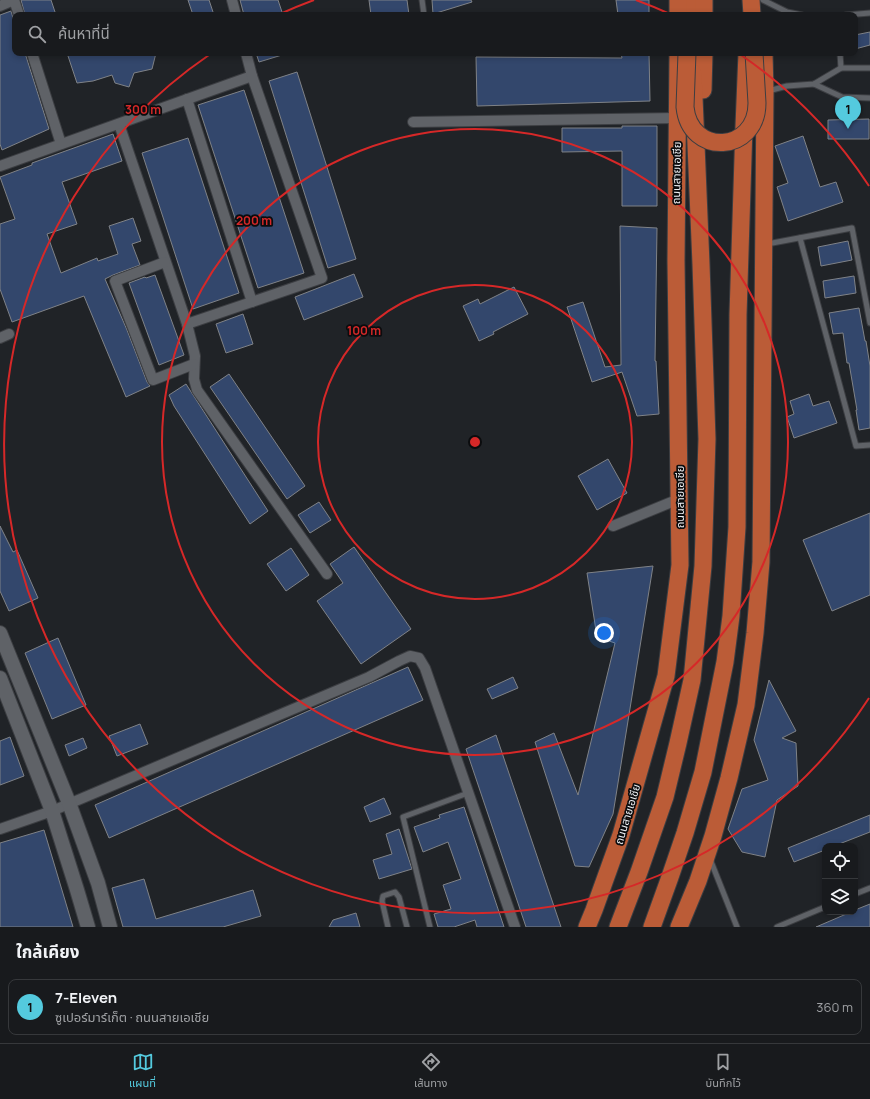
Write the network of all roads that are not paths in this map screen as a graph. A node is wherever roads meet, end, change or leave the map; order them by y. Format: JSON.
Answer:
{"nodes":[{"id":1,"x":232,"y":0,"type":"edge"},
{"id":2,"x":422,"y":0,"type":"edge"},
{"id":3,"x":678,"y":0,"type":"edge"},
{"id":4,"x":689,"y":0,"type":"edge"},
{"id":5,"x":704,"y":0,"type":"edge"},
{"id":6,"x":741,"y":0,"type":"edge"},
{"id":7,"x":750,"y":0,"type":"edge"},
{"id":8,"x":763,"y":0,"type":"edge"},
{"id":9,"x":0,"y":6,"type":"edge"},
{"id":10,"x":18,"y":12,"type":"edge"},
{"id":11,"x":235,"y":12,"type":"edge"},
{"id":12,"x":424,"y":12,"type":"edge"},
{"id":13,"x":678,"y":12,"type":"edge"},
{"id":14,"x":689,"y":12,"type":"edge"},
{"id":15,"x":704,"y":12,"type":"edge"},
{"id":16,"x":741,"y":12,"type":"edge"},
{"id":17,"x":750,"y":12,"type":"edge"},
{"id":18,"x":763,"y":12,"type":"edge"},
{"id":19,"x":787,"y":12,"type":"edge"},
{"id":20,"x":870,"y":13,"type":"edge"},
{"id":21,"x":858,"y":14,"type":"edge"},
{"id":22,"x":33,"y":56,"type":"edge"},
{"id":23,"x":247,"y":56,"type":"edge"},
{"id":24,"x":678,"y":56,"type":"edge"},
{"id":25,"x":687,"y":56,"type":"edge"},
{"id":26,"x":692,"y":56,"type":"edge"},
{"id":27,"x":704,"y":56,"type":"edge"},
{"id":28,"x":742,"y":56,"type":"edge"},
{"id":29,"x":747,"y":56,"type":"edge"},
{"id":30,"x":754,"y":56,"type":"edge"},
{"id":31,"x":764,"y":56,"type":"edge"},
{"id":32,"x":840,"y":56,"type":"edge"},
{"id":33,"x":840,"y":68,"type":"junction"},
{"id":34,"x":870,"y":68,"type":"edge"},
{"id":35,"x":252,"y":76,"type":"junction"},
{"id":36,"x":814,"y":84,"type":"junction"},
{"id":37,"x":766,"y":92,"type":"junction"},
{"id":38,"x":870,"y":98,"type":"edge"},
{"id":39,"x":187,"y":99,"type":"junction"},
{"id":40,"x":677,"y":118,"type":"junction"},
{"id":41,"x":413,"y":122,"type":"dead end"},
{"id":42,"x":119,"y":124,"type":"junction"},
{"id":43,"x":744,"y":126,"type":"junction"},
{"id":44,"x":61,"y":144,"type":"junction"},
{"id":45,"x":0,"y":166,"type":"edge"},
{"id":46,"x":800,"y":238,"type":"junction"},
{"id":47,"x":764,"y":245,"type":"junction"},
{"id":48,"x":165,"y":262,"type":"junction"},
{"id":49,"x":701,"y":264,"type":"junction"},
{"id":50,"x":252,"y":302,"type":"junction"},
{"id":51,"x":870,"y":323,"type":"edge"},
{"id":52,"x":187,"y":324,"type":"junction"},
{"id":53,"x":194,"y":364,"type":"junction"},
{"id":54,"x":870,"y":445,"type":"edge"},
{"id":55,"x":679,"y":499,"type":"junction"},
{"id":56,"x":613,"y":526,"type":"dead end"},
{"id":57,"x":326,"y":574,"type":"dead end"},
{"id":58,"x":0,"y":633,"type":"edge"},
{"id":59,"x":0,"y":678,"type":"edge"},
{"id":60,"x":468,"y":793,"type":"junction"},
{"id":61,"x":70,"y":803,"type":"junction"},
{"id":62,"x":52,"y":811,"type":"junction"},
{"id":63,"x":0,"y":829,"type":"edge"},
{"id":64,"x":708,"y":852,"type":"junction"},
{"id":65,"x":870,"y":888,"type":"edge"},
{"id":66,"x":858,"y":893,"type":"edge"},
{"id":67,"x":822,"y":908,"type":"edge"},
{"id":68,"x":88,"y":927,"type":"edge"},
{"id":69,"x":110,"y":927,"type":"edge"},
{"id":70,"x":388,"y":927,"type":"edge"},
{"id":71,"x":407,"y":927,"type":"edge"},
{"id":72,"x":430,"y":927,"type":"edge"},
{"id":73,"x":515,"y":927,"type":"edge"},
{"id":74,"x":586,"y":927,"type":"edge"},
{"id":75,"x":618,"y":927,"type":"edge"},
{"id":76,"x":652,"y":927,"type":"edge"},
{"id":77,"x":679,"y":927,"type":"edge"},
{"id":78,"x":737,"y":927,"type":"edge"},
{"id":79,"x":777,"y":927,"type":"edge"}],
"edges":[{"from":1,"to":11,"type":"street"},
{"from":2,"to":12,"type":"lane"},
{"from":3,"to":13,"type":"highway"},
{"from":4,"to":14,"type":"highway"},
{"from":5,"to":15,"type":"highway"},
{"from":6,"to":16,"type":"highway"},
{"from":7,"to":17,"type":"highway"},
{"from":8,"to":18,"type":"highway"},
{"from":8,"to":19,"type":"lane"},
{"from":9,"to":10,"type":"street"},
{"from":20,"to":21,"type":"lane"},
{"from":22,"to":44,"type":"street"},
{"from":23,"to":35,"type":"street"},
{"from":24,"to":40,"type":"highway","name":"ถนนสายเอเชีย"},
{"from":25,"to":30,"type":"highway","bridge":true},
{"from":26,"to":49,"type":"highway","name":"ถนนสายเอเชีย"},
{"from":27,"to":49,"type":"highway"},
{"from":28,"to":43,"type":"highway"},
{"from":29,"to":43,"type":"highway"},
{"from":31,"to":37,"type":"highway"},
{"from":32,"to":33,"type":"lane"},
{"from":33,"to":34,"type":"lane"},
{"from":33,"to":36,"type":"lane"},
{"from":35,"to":39,"type":"street"},
{"from":35,"to":50,"type":"street"},
{"from":36,"to":37,"type":"lane"},
{"from":36,"to":38,"type":"lane"},
{"from":37,"to":47,"type":"highway"},
{"from":39,"to":42,"type":"street"},
{"from":39,"to":50,"type":"street"},
{"from":40,"to":41,"type":"street"},
{"from":40,"to":55,"type":"highway","name":"ถนนสายเอเชีย"},
{"from":42,"to":44,"type":"street"},
{"from":42,"to":48,"type":"street"},
{"from":43,"to":76,"type":"highway"},
{"from":44,"to":45,"type":"street"},
{"from":46,"to":47,"type":"lane"},
{"from":46,"to":51,"type":"lane"},
{"from":46,"to":54,"type":"lane"},
{"from":47,"to":64,"type":"highway"},
{"from":48,"to":52,"type":"street"},
{"from":48,"to":53,"type":"street"},
{"from":49,"to":75,"type":"highway","name":"ถนนสายเอเชีย"},
{"from":50,"to":52,"type":"street"},
{"from":52,"to":53,"type":"street"},
{"from":53,"to":57,"type":"street"},
{"from":55,"to":56,"type":"street"},
{"from":55,"to":74,"type":"highway","name":"ถนนสายเอเชีย"},
{"from":58,"to":61,"type":"main road"},
{"from":59,"to":62,"type":"main road"},
{"from":60,"to":61,"type":"street"},
{"from":60,"to":72,"type":"lane"},
{"from":60,"to":73,"type":"street"},
{"from":61,"to":62,"type":"street"},
{"from":61,"to":69,"type":"main road"},
{"from":62,"to":63,"type":"street"},
{"from":62,"to":68,"type":"main road"},
{"from":64,"to":77,"type":"highway"},
{"from":64,"to":78,"type":"lane"},
{"from":65,"to":66,"type":"lane"},
{"from":67,"to":79,"type":"lane"},
{"from":70,"to":71,"type":"lane"}]}
